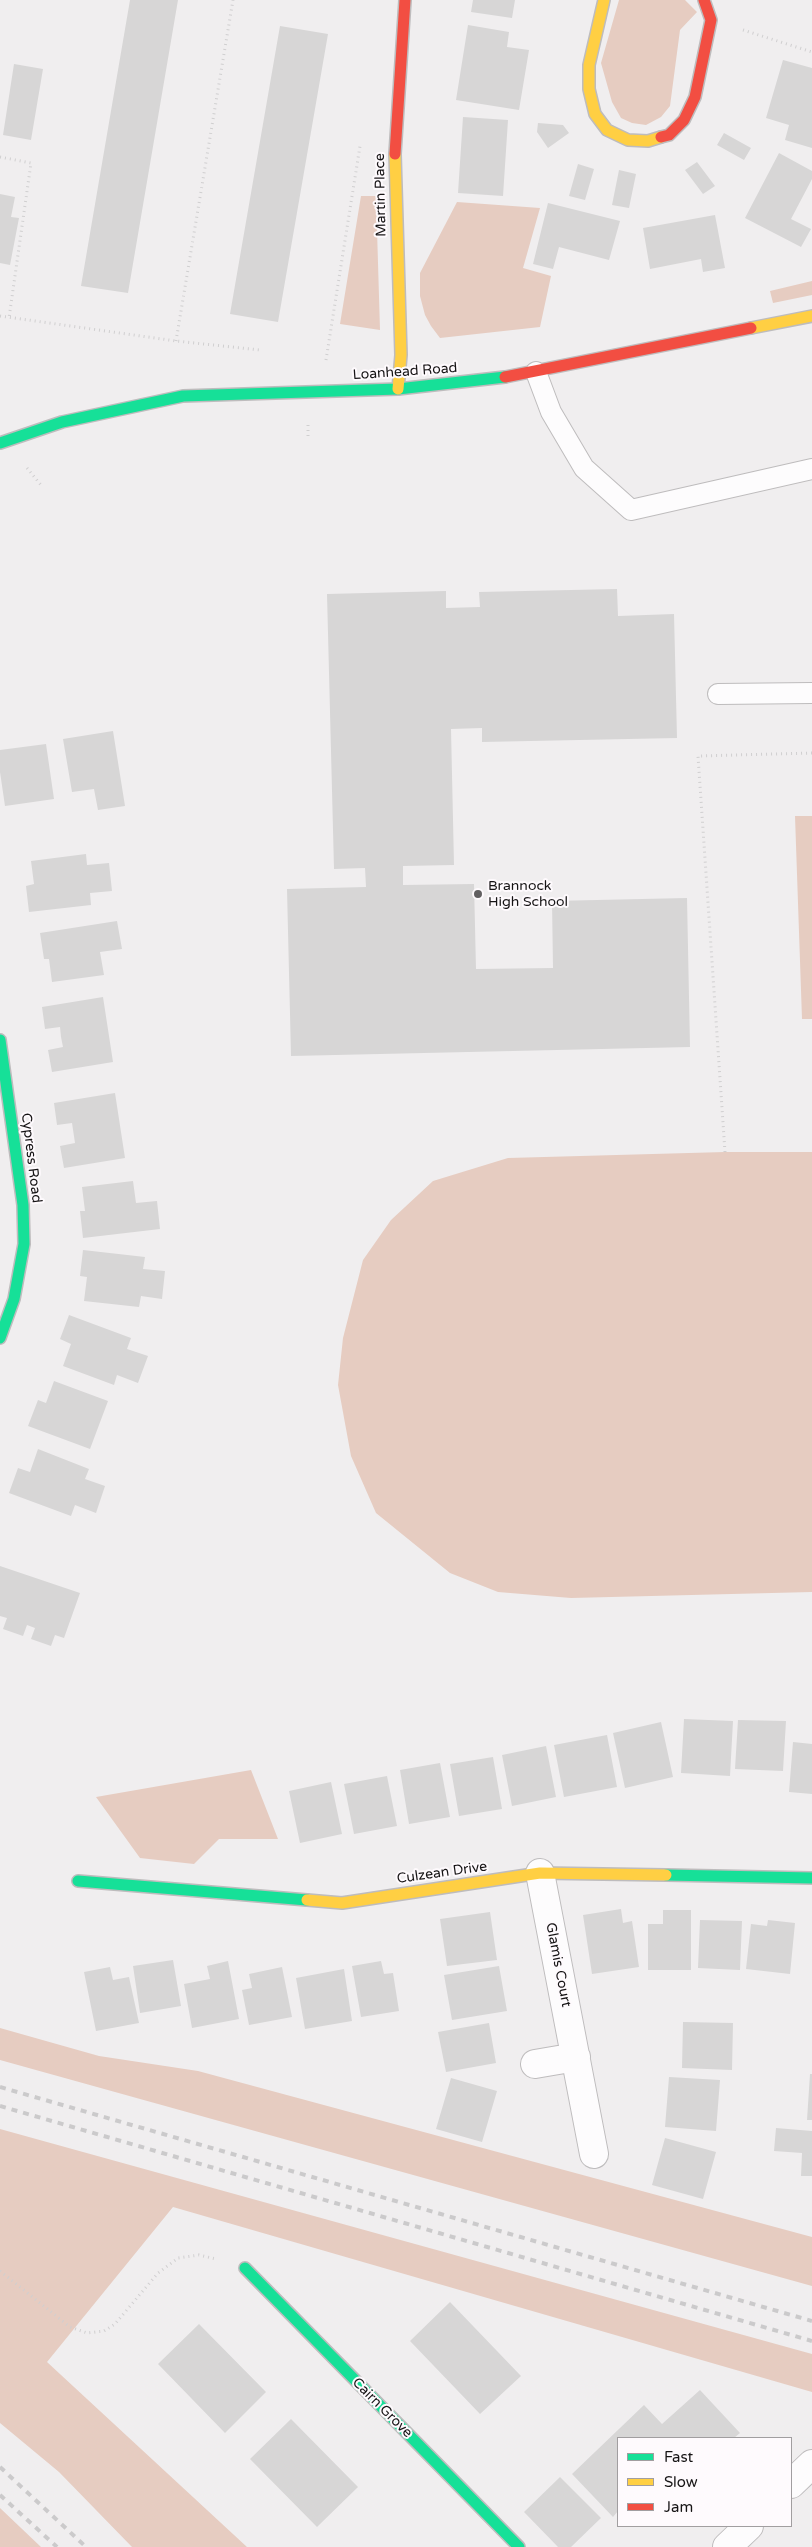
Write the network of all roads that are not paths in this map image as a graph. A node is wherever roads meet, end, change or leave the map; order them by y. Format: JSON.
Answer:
{"nodes":[{"id":1,"x":406,"y":0,"type":"edge"},
{"id":2,"x":604,"y":0,"type":"edge"},
{"id":3,"x":704,"y":0,"type":"edge"},
{"id":4,"x":812,"y":316,"type":"edge"},
{"id":5,"x":536,"y":372,"type":"junction"},
{"id":6,"x":398,"y":389,"type":"junction"},
{"id":7,"x":0,"y":443,"type":"edge"},
{"id":8,"x":812,"y":470,"type":"edge"},
{"id":9,"x":812,"y":693,"type":"edge"},
{"id":10,"x":718,"y":694,"type":"dead end"},
{"id":11,"x":0,"y":1040,"type":"edge"},
{"id":12,"x":0,"y":1338,"type":"edge"},
{"id":13,"x":540,"y":1873,"type":"junction"},
{"id":14,"x":812,"y":1878,"type":"edge"},
{"id":15,"x":78,"y":1881,"type":"dead end"},
{"id":16,"x":576,"y":2057,"type":"junction"},
{"id":17,"x":535,"y":2064,"type":"dead end"},
{"id":18,"x":594,"y":2154,"type":"dead end"},
{"id":19,"x":245,"y":2268,"type":"road end"},
{"id":20,"x":812,"y":2464,"type":"edge"},
{"id":21,"x":792,"y":2483,"type":"edge"},
{"id":22,"x":747,"y":2527,"type":"edge"},
{"id":23,"x":519,"y":2547,"type":"edge"},
{"id":24,"x":727,"y":2547,"type":"edge"}],
"edges":[{"from":1,"to":6,"type":"street","name":"Martin Place"},
{"from":2,"to":3,"type":"street"},
{"from":4,"to":5,"type":"street","name":"Loanhead Road"},
{"from":5,"to":6,"type":"street","name":"Loanhead Road"},
{"from":5,"to":8,"type":"lane"},
{"from":6,"to":7,"type":"street","name":"Loanhead Road"},
{"from":9,"to":10,"type":"lane"},
{"from":11,"to":12,"type":"street","name":"Cypress Road"},
{"from":13,"to":14,"type":"street","name":"Culzean Drive"},
{"from":13,"to":15,"type":"street","name":"Culzean Drive"},
{"from":13,"to":16,"type":"street","name":"Glamis Court"},
{"from":16,"to":17,"type":"street"},
{"from":16,"to":18,"type":"street","name":"Glamis Court"},
{"from":19,"to":23,"type":"street","name":"Cairn Grove"},
{"from":20,"to":21,"type":"street"},
{"from":22,"to":24,"type":"street"}]}
